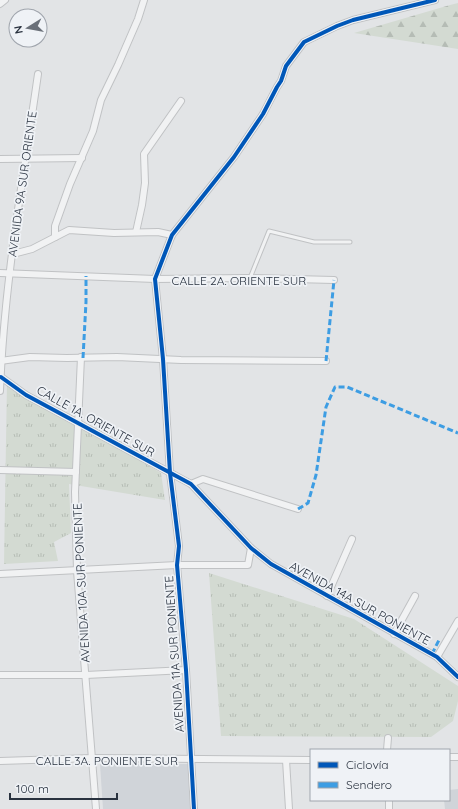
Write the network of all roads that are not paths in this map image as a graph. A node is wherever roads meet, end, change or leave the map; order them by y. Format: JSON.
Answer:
{"nodes":[{"id":1,"x":5,"y":0,"type":"edge"},
{"id":2,"x":144,"y":0,"type":"edge"},
{"id":3,"x":435,"y":0,"type":"edge"},
{"id":4,"x":0,"y":4,"type":"edge"},
{"id":5,"x":38,"y":74,"type":"dead end"},
{"id":6,"x":181,"y":101,"type":"dead end"},
{"id":7,"x":82,"y":158,"type":"junction"},
{"id":8,"x":0,"y":159,"type":"edge"},
{"id":9,"x":25,"y":159,"type":"junction"},
{"id":10,"x":136,"y":232,"type":"junction"},
{"id":11,"x":172,"y":235,"type":"junction"},
{"id":12,"x":55,"y":237,"type":"junction"},
{"id":13,"x":350,"y":242,"type":"dead end"},
{"id":14,"x":12,"y":254,"type":"junction"},
{"id":15,"x":9,"y":272,"type":"junction"},
{"id":16,"x":0,"y":273,"type":"edge"},
{"id":17,"x":249,"y":278,"type":"junction"},
{"id":18,"x":155,"y":279,"type":"junction"},
{"id":19,"x":334,"y":280,"type":"dead end"},
{"id":20,"x":81,"y":357,"type":"junction"},
{"id":21,"x":163,"y":359,"type":"junction"},
{"id":22,"x":0,"y":361,"type":"edge"},
{"id":23,"x":326,"y":361,"type":"dead end"},
{"id":24,"x":0,"y":377,"type":"edge"},
{"id":25,"x":0,"y":390,"type":"edge"},
{"id":26,"x":78,"y":422,"type":"junction"},
{"id":27,"x":0,"y":470,"type":"edge"},
{"id":28,"x":76,"y":472,"type":"junction"},
{"id":29,"x":170,"y":473,"type":"junction"},
{"id":30,"x":191,"y":484,"type":"junction"},
{"id":31,"x":298,"y":509,"type":"dead end"},
{"id":32,"x":352,"y":540,"type":"dead end"},
{"id":33,"x":251,"y":548,"type":"junction"},
{"id":34,"x":177,"y":565,"type":"junction"},
{"id":35,"x":77,"y":571,"type":"junction"},
{"id":36,"x":0,"y":574,"type":"edge"},
{"id":37,"x":328,"y":596,"type":"junction"},
{"id":38,"x":415,"y":596,"type":"dead end"},
{"id":39,"x":458,"y":621,"type":"edge"},
{"id":40,"x":394,"y":634,"type":"junction"},
{"id":41,"x":437,"y":657,"type":"junction"},
{"id":42,"x":186,"y":670,"type":"junction"},
{"id":43,"x":0,"y":676,"type":"edge"},
{"id":44,"x":86,"y":676,"type":"junction"},
{"id":45,"x":458,"y":677,"type":"edge"},
{"id":46,"x":388,"y":738,"type":"dead end"},
{"id":47,"x":387,"y":749,"type":"edge"},
{"id":48,"x":93,"y":758,"type":"junction"},
{"id":49,"x":192,"y":760,"type":"junction"},
{"id":50,"x":286,"y":760,"type":"junction"},
{"id":51,"x":310,"y":760,"type":"edge"},
{"id":52,"x":0,"y":761,"type":"edge"},
{"id":53,"x":96,"y":809,"type":"edge"},
{"id":54,"x":194,"y":809,"type":"edge"},
{"id":55,"x":289,"y":809,"type":"edge"}],
"edges":[{"from":1,"to":4,"type":"street"},
{"from":2,"to":7,"type":"street"},
{"from":3,"to":11,"type":"street"},
{"from":5,"to":9,"type":"street","name":"AVENIDA 9A SUR ORIENTE"},
{"from":6,"to":10,"type":"street"},
{"from":7,"to":9,"type":"street"},
{"from":7,"to":12,"type":"street"},
{"from":8,"to":9,"type":"street"},
{"from":9,"to":14,"type":"street","name":"AVENIDA 9A SUR ORIENTE"},
{"from":10,"to":11,"type":"street"},
{"from":10,"to":12,"type":"street"},
{"from":11,"to":18,"type":"street"},
{"from":12,"to":14,"type":"street"},
{"from":13,"to":17,"type":"lane"},
{"from":14,"to":15,"type":"street","name":"AVENIDA 9A SUR ORIENTE"},
{"from":15,"to":16,"type":"street","name":"CALLE 2A. ORIENTE SUR"},
{"from":15,"to":18,"type":"street","name":"CALLE 2A. ORIENTE SUR"},
{"from":15,"to":22,"type":"street","name":"AVENIDA 9A SUR ORIENTE"},
{"from":17,"to":18,"type":"street","name":"CALLE 2A. ORIENTE SUR"},
{"from":17,"to":19,"type":"street","name":"CALLE 2A. ORIENTE SUR"},
{"from":18,"to":21,"type":"street","name":"AVENIDA 11A SUR PONIENTE"},
{"from":20,"to":21,"type":"street"},
{"from":20,"to":22,"type":"street"},
{"from":20,"to":26,"type":"street","name":"AVENIDA 10A SUR PONIENTE"},
{"from":21,"to":23,"type":"street"},
{"from":21,"to":29,"type":"street","name":"AVENIDA 11A SUR PONIENTE"},
{"from":22,"to":24,"type":"street","name":"AVENIDA 9A SUR ORIENTE"},
{"from":24,"to":25,"type":"street","name":"AVENIDA 9A SUR ORIENTE"},
{"from":24,"to":26,"type":"street","name":"CALLE 1A. ORIENTE SUR"},
{"from":26,"to":28,"type":"street","name":"AVENIDA 10A SUR PONIENTE"},
{"from":26,"to":29,"type":"street","name":"CALLE 1A. ORIENTE SUR"},
{"from":27,"to":28,"type":"street"},
{"from":28,"to":35,"type":"street","name":"AVENIDA 10A SUR PONIENTE"},
{"from":29,"to":30,"type":"street","name":"CALLE 1A. ORIENTE SUR"},
{"from":29,"to":34,"type":"street","name":"AVENIDA 11A SUR PONIENTE"},
{"from":30,"to":31,"type":"street"},
{"from":30,"to":33,"type":"street","name":"CALLE 1A. ORIENTE SUR"},
{"from":32,"to":37,"type":"street"},
{"from":33,"to":34,"type":"street"},
{"from":33,"to":37,"type":"street","name":"AVENIDA 14A SUR PONIENTE"},
{"from":34,"to":35,"type":"street"},
{"from":34,"to":42,"type":"street","name":"AVENIDA 11A SUR PONIENTE"},
{"from":35,"to":36,"type":"street"},
{"from":35,"to":44,"type":"street","name":"AVENIDA 10A SUR PONIENTE"},
{"from":37,"to":40,"type":"street","name":"AVENIDA 14A SUR PONIENTE"},
{"from":38,"to":40,"type":"street"},
{"from":39,"to":41,"type":"street"},
{"from":40,"to":41,"type":"street","name":"AVENIDA 14A SUR PONIENTE"},
{"from":41,"to":45,"type":"street","name":"AVENIDA 14A SUR PONIENTE"},
{"from":42,"to":44,"type":"street"},
{"from":42,"to":49,"type":"street","name":"AVENIDA 11A SUR PONIENTE"},
{"from":43,"to":44,"type":"street"},
{"from":44,"to":48,"type":"street","name":"AVENIDA 10A SUR PONIENTE"},
{"from":46,"to":47,"type":"street"},
{"from":48,"to":49,"type":"street","name":"CALLE 3A. PONIENTE SUR"},
{"from":48,"to":52,"type":"street","name":"CALLE 3A. PONIENTE SUR"},
{"from":48,"to":53,"type":"street","name":"AVENIDA 10A SUR PONIENTE"},
{"from":49,"to":50,"type":"street","name":"CALLE 3A. PONIENTE SUR"},
{"from":49,"to":54,"type":"street","name":"AVENIDA 11A SUR PONIENTE"},
{"from":50,"to":51,"type":"street","name":"CALLE 3A. PONIENTE SUR"},
{"from":50,"to":55,"type":"street"}]}
